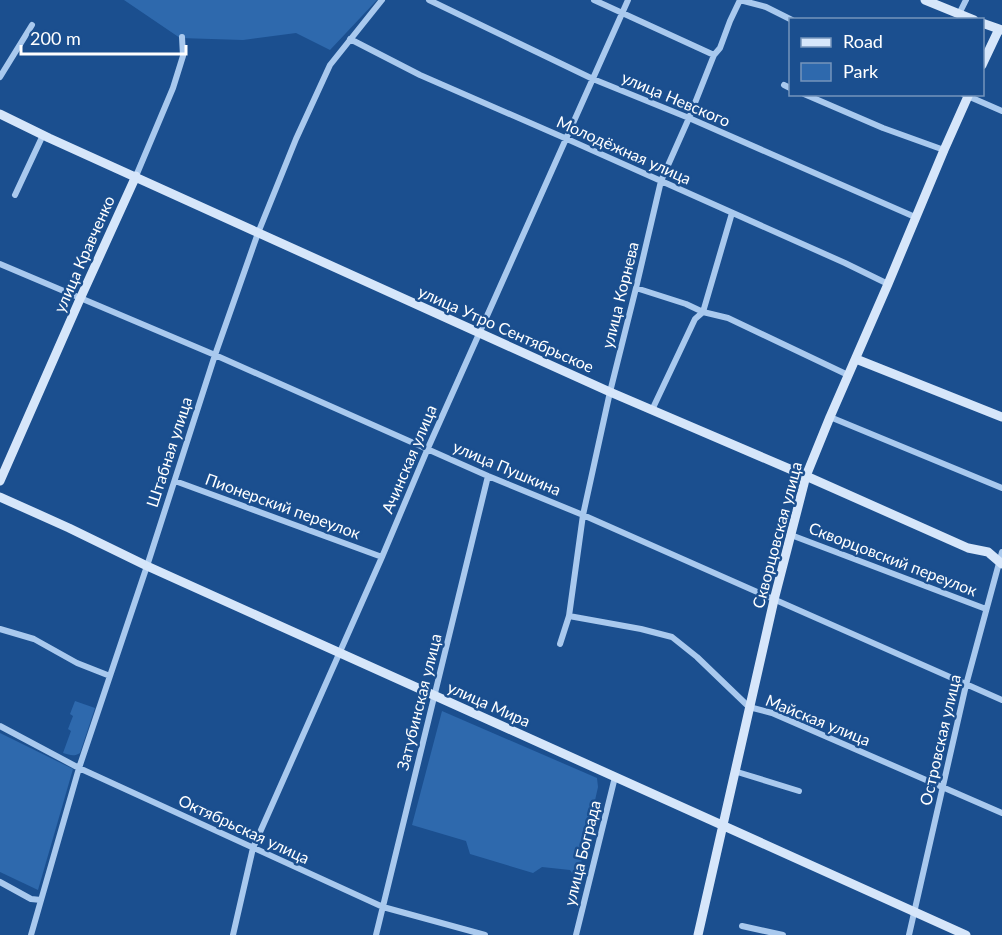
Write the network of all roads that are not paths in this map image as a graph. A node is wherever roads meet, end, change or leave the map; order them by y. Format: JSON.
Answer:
{"nodes":[{"id":1,"x":382,"y":0,"type":"edge"},
{"id":2,"x":429,"y":0,"type":"edge"},
{"id":3,"x":594,"y":0,"type":"edge"},
{"id":4,"x":628,"y":0,"type":"edge"},
{"id":5,"x":740,"y":0,"type":"edge"},
{"id":6,"x":924,"y":0,"type":"edge"},
{"id":7,"x":966,"y":0,"type":"edge"},
{"id":8,"x":622,"y":12,"type":"junction"},
{"id":9,"x":959,"y":14,"type":"junction"},
{"id":10,"x":789,"y":18,"type":"edge"},
{"id":11,"x":969,"y":18,"type":"edge"},
{"id":12,"x":984,"y":24,"type":"edge"},
{"id":13,"x":32,"y":25,"type":"dead end"},
{"id":14,"x":1000,"y":29,"type":"edge"},
{"id":15,"x":182,"y":37,"type":"dead end"},
{"id":16,"x":350,"y":39,"type":"junction"},
{"id":17,"x":714,"y":55,"type":"junction"},
{"id":18,"x":984,"y":61,"type":"edge"},
{"id":19,"x":0,"y":77,"type":"edge"},
{"id":20,"x":593,"y":79,"type":"junction"},
{"id":21,"x":809,"y":96,"type":"edge"},
{"id":22,"x":967,"y":96,"type":"edge"},
{"id":23,"x":969,"y":96,"type":"edge"},
{"id":24,"x":1002,"y":111,"type":"edge"},
{"id":25,"x":0,"y":114,"type":"edge"},
{"id":26,"x":689,"y":118,"type":"junction"},
{"id":27,"x":43,"y":135,"type":"junction"},
{"id":28,"x":567,"y":139,"type":"junction"},
{"id":29,"x":944,"y":150,"type":"junction"},
{"id":30,"x":136,"y":176,"type":"junction"},
{"id":31,"x":661,"y":181,"type":"junction"},
{"id":32,"x":15,"y":195,"type":"dead end"},
{"id":33,"x":732,"y":213,"type":"junction"},
{"id":34,"x":915,"y":217,"type":"junction"},
{"id":35,"x":258,"y":233,"type":"junction"},
{"id":36,"x":0,"y":264,"type":"edge"},
{"id":37,"x":888,"y":284,"type":"junction"},
{"id":38,"x":636,"y":288,"type":"junction"},
{"id":39,"x":80,"y":299,"type":"junction"},
{"id":40,"x":703,"y":312,"type":"junction"},
{"id":41,"x":479,"y":333,"type":"junction"},
{"id":42,"x":215,"y":355,"type":"junction"},
{"id":43,"x":856,"y":359,"type":"junction"},
{"id":44,"x":848,"y":375,"type":"junction"},
{"id":45,"x":610,"y":392,"type":"junction"},
{"id":46,"x":652,"y":410,"type":"junction"},
{"id":47,"x":830,"y":417,"type":"junction"},
{"id":48,"x":1002,"y":417,"type":"edge"},
{"id":49,"x":428,"y":448,"type":"junction"},
{"id":50,"x":488,"y":476,"type":"junction"},
{"id":51,"x":806,"y":476,"type":"junction"},
{"id":52,"x":175,"y":480,"type":"junction"},
{"id":53,"x":0,"y":481,"type":"edge"},
{"id":54,"x":1002,"y":488,"type":"edge"},
{"id":55,"x":0,"y":497,"type":"edge"},
{"id":56,"x":583,"y":515,"type":"junction"},
{"id":57,"x":791,"y":535,"type":"junction"},
{"id":58,"x":382,"y":557,"type":"junction"},
{"id":59,"x":1001,"y":559,"type":"edge"},
{"id":60,"x":147,"y":566,"type":"junction"},
{"id":61,"x":774,"y":600,"type":"junction"},
{"id":62,"x":986,"y":609,"type":"junction"},
{"id":63,"x":569,"y":616,"type":"junction"},
{"id":64,"x":0,"y":629,"type":"edge"},
{"id":65,"x":560,"y":644,"type":"dead end"},
{"id":66,"x":339,"y":652,"type":"junction"},
{"id":67,"x":110,"y":676,"type":"junction"},
{"id":68,"x":966,"y":685,"type":"junction"},
{"id":69,"x":435,"y":696,"type":"junction"},
{"id":70,"x":1002,"y":700,"type":"edge"},
{"id":71,"x":749,"y":707,"type":"junction"},
{"id":72,"x":0,"y":726,"type":"edge"},
{"id":73,"x":79,"y":768,"type":"junction"},
{"id":74,"x":734,"y":771,"type":"junction"},
{"id":75,"x":615,"y":777,"type":"junction"},
{"id":76,"x":943,"y":788,"type":"junction"},
{"id":77,"x":799,"y":791,"type":"dead end"},
{"id":78,"x":1002,"y":813,"type":"edge"},
{"id":79,"x":724,"y":826,"type":"junction"},
{"id":80,"x":253,"y":848,"type":"junction"},
{"id":81,"x":0,"y":882,"type":"edge"},
{"id":82,"x":41,"y":900,"type":"junction"},
{"id":83,"x":382,"y":907,"type":"junction"},
{"id":84,"x":914,"y":912,"type":"junction"},
{"id":85,"x":742,"y":926,"type":"dead end"},
{"id":86,"x":31,"y":935,"type":"edge"},
{"id":87,"x":232,"y":935,"type":"edge"},
{"id":88,"x":376,"y":935,"type":"edge"},
{"id":89,"x":485,"y":935,"type":"edge"},
{"id":90,"x":576,"y":935,"type":"edge"},
{"id":91,"x":698,"y":935,"type":"edge"},
{"id":92,"x":783,"y":935,"type":"edge"},
{"id":93,"x":909,"y":935,"type":"edge"},
{"id":94,"x":966,"y":935,"type":"edge"}],
"edges":[{"from":1,"to":16,"type":"street","name":"Штабная улица"},
{"from":2,"to":20,"type":"street","name":"улица Невского"},
{"from":3,"to":8,"type":"street"},
{"from":4,"to":8,"type":"street","name":"Ачинская улица"},
{"from":5,"to":10,"type":"street"},
{"from":5,"to":17,"type":"street","name":"улица Корнева"},
{"from":6,"to":9,"type":"street"},
{"from":7,"to":9,"type":"street"},
{"from":8,"to":17,"type":"street"},
{"from":8,"to":20,"type":"street","name":"Ачинская улица"},
{"from":9,"to":11,"type":"street"},
{"from":12,"to":14,"type":"street"},
{"from":13,"to":19,"type":"street"},
{"from":14,"to":18,"type":"street"},
{"from":15,"to":30,"type":"street","name":"улица Кравченко"},
{"from":16,"to":28,"type":"street","name":"Молодёжная улица"},
{"from":16,"to":35,"type":"street","name":"Штабная улица"},
{"from":17,"to":26,"type":"street","name":"улица Корнева"},
{"from":20,"to":26,"type":"street","name":"улица Невского"},
{"from":20,"to":28,"type":"street","name":"Ачинская улица"},
{"from":21,"to":29,"type":"street"},
{"from":22,"to":29,"type":"street","name":"Скворцовская улица"},
{"from":23,"to":24,"type":"street"},
{"from":25,"to":27,"type":"street","name":"улица Утро Сентябрьское"},
{"from":26,"to":31,"type":"street","name":"улица Корнева"},
{"from":26,"to":34,"type":"street","name":"улица Невского"},
{"from":27,"to":30,"type":"street","name":"улица Утро Сентябрьское"},
{"from":27,"to":32,"type":"street"},
{"from":28,"to":31,"type":"street","name":"Молодёжная улица"},
{"from":28,"to":41,"type":"street","name":"Ачинская улица"},
{"from":29,"to":34,"type":"street","name":"Скворцовская улица"},
{"from":30,"to":35,"type":"street","name":"улица Утро Сентябрьское"},
{"from":30,"to":39,"type":"street","name":"улица Кравченко"},
{"from":31,"to":33,"type":"street","name":"Молодёжная улица"},
{"from":31,"to":38,"type":"street","name":"улица Корнева"},
{"from":33,"to":37,"type":"street","name":"Молодёжная улица"},
{"from":33,"to":40,"type":"street"},
{"from":34,"to":37,"type":"street","name":"Скворцовская улица"},
{"from":35,"to":41,"type":"street","name":"улица Утро Сентябрьское"},
{"from":35,"to":42,"type":"street","name":"Штабная улица"},
{"from":36,"to":39,"type":"street","name":"улица Пушкина"},
{"from":37,"to":43,"type":"street","name":"Скворцовская улица"},
{"from":38,"to":40,"type":"street"},
{"from":38,"to":45,"type":"street","name":"улица Корнева"},
{"from":39,"to":42,"type":"street","name":"улица Пушкина"},
{"from":39,"to":53,"type":"street","name":"улица Кравченко"},
{"from":40,"to":44,"type":"street"},
{"from":40,"to":46,"type":"street"},
{"from":41,"to":45,"type":"street","name":"улица Утро Сентябрьское"},
{"from":41,"to":49,"type":"street","name":"Ачинская улица"},
{"from":42,"to":49,"type":"street","name":"улица Пушкина"},
{"from":42,"to":52,"type":"street","name":"Штабная улица"},
{"from":43,"to":44,"type":"street","name":"Скворцовская улица"},
{"from":43,"to":48,"type":"street"},
{"from":44,"to":47,"type":"street","name":"Скворцовская улица"},
{"from":45,"to":46,"type":"street","name":"улица Утро Сентябрьское"},
{"from":45,"to":56,"type":"street","name":"улица Корнева"},
{"from":46,"to":51,"type":"street","name":"улица Утро Сентябрьское"},
{"from":47,"to":51,"type":"street","name":"Скворцовская улица"},
{"from":47,"to":54,"type":"street"},
{"from":49,"to":50,"type":"street","name":"улица Пушкина"},
{"from":49,"to":58,"type":"street","name":"Ачинская улица"},
{"from":50,"to":56,"type":"street","name":"улица Пушкина"},
{"from":50,"to":69,"type":"street","name":"Затубинская улица"},
{"from":51,"to":57,"type":"street","name":"Скворцовская улица"},
{"from":51,"to":59,"type":"street","name":"улица Утро Сентябрьское"},
{"from":52,"to":58,"type":"street","name":"Пионерский переулок"},
{"from":52,"to":60,"type":"street","name":"Штабная улица"},
{"from":55,"to":60,"type":"street","name":"улица Мира"},
{"from":56,"to":61,"type":"street","name":"улица Пушкина"},
{"from":56,"to":63,"type":"street","name":"улица Корнева"},
{"from":57,"to":61,"type":"street","name":"Скворцовская улица"},
{"from":57,"to":62,"type":"street","name":"Скворцовский переулок"},
{"from":58,"to":66,"type":"street","name":"Ачинская улица"},
{"from":59,"to":62,"type":"street","name":"Островская улица"},
{"from":60,"to":66,"type":"street","name":"улица Мира"},
{"from":60,"to":67,"type":"street","name":"Штабная улица"},
{"from":61,"to":68,"type":"street","name":"улица Пушкина"},
{"from":61,"to":71,"type":"street","name":"Скворцовская улица"},
{"from":62,"to":68,"type":"street","name":"Островская улица"},
{"from":63,"to":65,"type":"street","name":"улица Корнева"},
{"from":63,"to":71,"type":"street","name":"Майская улица"},
{"from":64,"to":67,"type":"street"},
{"from":66,"to":69,"type":"street","name":"улица Мира"},
{"from":66,"to":80,"type":"street","name":"Ачинская улица"},
{"from":67,"to":73,"type":"street","name":"Штабная улица"},
{"from":68,"to":70,"type":"street","name":"улица Пушкина"},
{"from":68,"to":76,"type":"street","name":"Островская улица"},
{"from":69,"to":75,"type":"street","name":"улица Мира"},
{"from":69,"to":83,"type":"street","name":"Затубинская улица"},
{"from":71,"to":74,"type":"street","name":"Скворцовская улица"},
{"from":71,"to":76,"type":"street","name":"Майская улица"},
{"from":72,"to":73,"type":"street","name":"Октябрьская улица"},
{"from":73,"to":80,"type":"street","name":"Октябрьская улица"},
{"from":73,"to":82,"type":"street","name":"Штабная улица"},
{"from":74,"to":77,"type":"street"},
{"from":74,"to":79,"type":"street","name":"Скворцовская улица"},
{"from":75,"to":79,"type":"street","name":"улица Мира"},
{"from":75,"to":90,"type":"street","name":"улица Бограда"},
{"from":76,"to":78,"type":"street","name":"Майская улица"},
{"from":76,"to":84,"type":"street","name":"Островская улица"},
{"from":79,"to":84,"type":"street","name":"улица Мира"},
{"from":79,"to":91,"type":"street","name":"Скворцовская улица"},
{"from":80,"to":83,"type":"street","name":"Октябрьская улица"},
{"from":80,"to":87,"type":"street","name":"Ачинская улица"},
{"from":81,"to":82,"type":"street"},
{"from":82,"to":86,"type":"street","name":"Штабная улица"},
{"from":83,"to":88,"type":"street","name":"Затубинская улица"},
{"from":83,"to":89,"type":"street","name":"Октябрьская улица"},
{"from":84,"to":93,"type":"street","name":"Островская улица"},
{"from":84,"to":94,"type":"street","name":"улица Мира"},
{"from":85,"to":92,"type":"street"}]}
